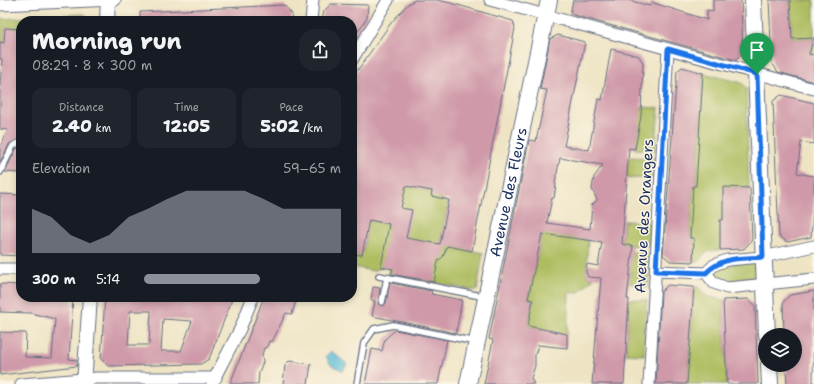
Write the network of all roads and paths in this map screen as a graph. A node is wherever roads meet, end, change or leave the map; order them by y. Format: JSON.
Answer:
{"nodes":[{"id":1,"x":108,"y":0,"type":"edge"},
{"id":2,"x":115,"y":0,"type":"edge"},
{"id":3,"x":313,"y":0,"type":"edge"},
{"id":4,"x":388,"y":0,"type":"edge"},
{"id":5,"x":490,"y":0,"type":"edge"},
{"id":6,"x":549,"y":0,"type":"edge"},
{"id":7,"x":753,"y":0,"type":"edge"},
{"id":8,"x":0,"y":5,"type":"edge"},
{"id":9,"x":107,"y":16,"type":"edge"},
{"id":10,"x":311,"y":16,"type":"edge"},
{"id":11,"x":545,"y":16,"type":"junction"},
{"id":12,"x":668,"y":49,"type":"junction"},
{"id":13,"x":357,"y":52,"type":"edge"},
{"id":14,"x":757,"y":74,"type":"junction"},
{"id":15,"x":814,"y":89,"type":"edge"},
{"id":16,"x":16,"y":145,"type":"edge"},
{"id":17,"x":0,"y":172,"type":"edge"},
{"id":18,"x":814,"y":246,"type":"edge"},
{"id":19,"x":763,"y":257,"type":"junction"},
{"id":20,"x":0,"y":268,"type":"edge"},
{"id":21,"x":16,"y":269,"type":"edge"},
{"id":22,"x":656,"y":271,"type":"junction"},
{"id":23,"x":706,"y":273,"type":"junction"},
{"id":24,"x":379,"y":276,"type":"dead end"},
{"id":25,"x":387,"y":278,"type":"junction"},
{"id":26,"x":814,"y":279,"type":"edge"},
{"id":27,"x":765,"y":285,"type":"junction"},
{"id":28,"x":486,"y":297,"type":"junction"},
{"id":29,"x":90,"y":302,"type":"edge"},
{"id":30,"x":251,"y":302,"type":"edge"},
{"id":31,"x":382,"y":302,"type":"dead end"},
{"id":32,"x":767,"y":328,"type":"edge"},
{"id":33,"x":477,"y":342,"type":"junction"},
{"id":34,"x":769,"y":372,"type":"edge"},
{"id":35,"x":84,"y":381,"type":"edge"},
{"id":36,"x":214,"y":381,"type":"edge"},
{"id":37,"x":21,"y":384,"type":"edge"},
{"id":38,"x":357,"y":384,"type":"edge"},
{"id":39,"x":468,"y":384,"type":"edge"},
{"id":40,"x":649,"y":384,"type":"edge"},
{"id":41,"x":770,"y":384,"type":"edge"}],
"edges":[{"from":1,"to":2,"type":"street"},
{"from":1,"to":8,"type":"street"},
{"from":1,"to":9,"type":"street"},
{"from":3,"to":10,"type":"street"},
{"from":4,"to":13,"type":"street"},
{"from":5,"to":11,"type":"street"},
{"from":6,"to":11,"type":"main road","name":"Avenue des Fleurs"},
{"from":7,"to":14,"type":"main road"},
{"from":11,"to":12,"type":"street"},
{"from":11,"to":28,"type":"main road","name":"Avenue des Fleurs"},
{"from":12,"to":14,"type":"street"},
{"from":12,"to":22,"type":"street","name":"Avenue des Orangers"},
{"from":14,"to":15,"type":"street"},
{"from":14,"to":19,"type":"main road"},
{"from":16,"to":17,"type":"lane"},
{"from":18,"to":19,"type":"street"},
{"from":19,"to":23,"type":"street"},
{"from":19,"to":27,"type":"main road"},
{"from":20,"to":21,"type":"street"},
{"from":22,"to":23,"type":"street"},
{"from":22,"to":40,"type":"street","name":"Avenue des Orangers"},
{"from":23,"to":27,"type":"street"},
{"from":24,"to":25,"type":"lane"},
{"from":25,"to":28,"type":"lane"},
{"from":25,"to":31,"type":"lane"},
{"from":26,"to":27,"type":"street"},
{"from":27,"to":32,"type":"main road"},
{"from":28,"to":33,"type":"main road","name":"Avenue des Fleurs"},
{"from":29,"to":35,"type":"street"},
{"from":30,"to":36,"type":"street"},
{"from":33,"to":38,"type":"lane"},
{"from":33,"to":39,"type":"main road","name":"Avenue des Fleurs"},
{"from":34,"to":41,"type":"main road"},
{"from":35,"to":36,"type":"street"},
{"from":35,"to":37,"type":"street"}]}
